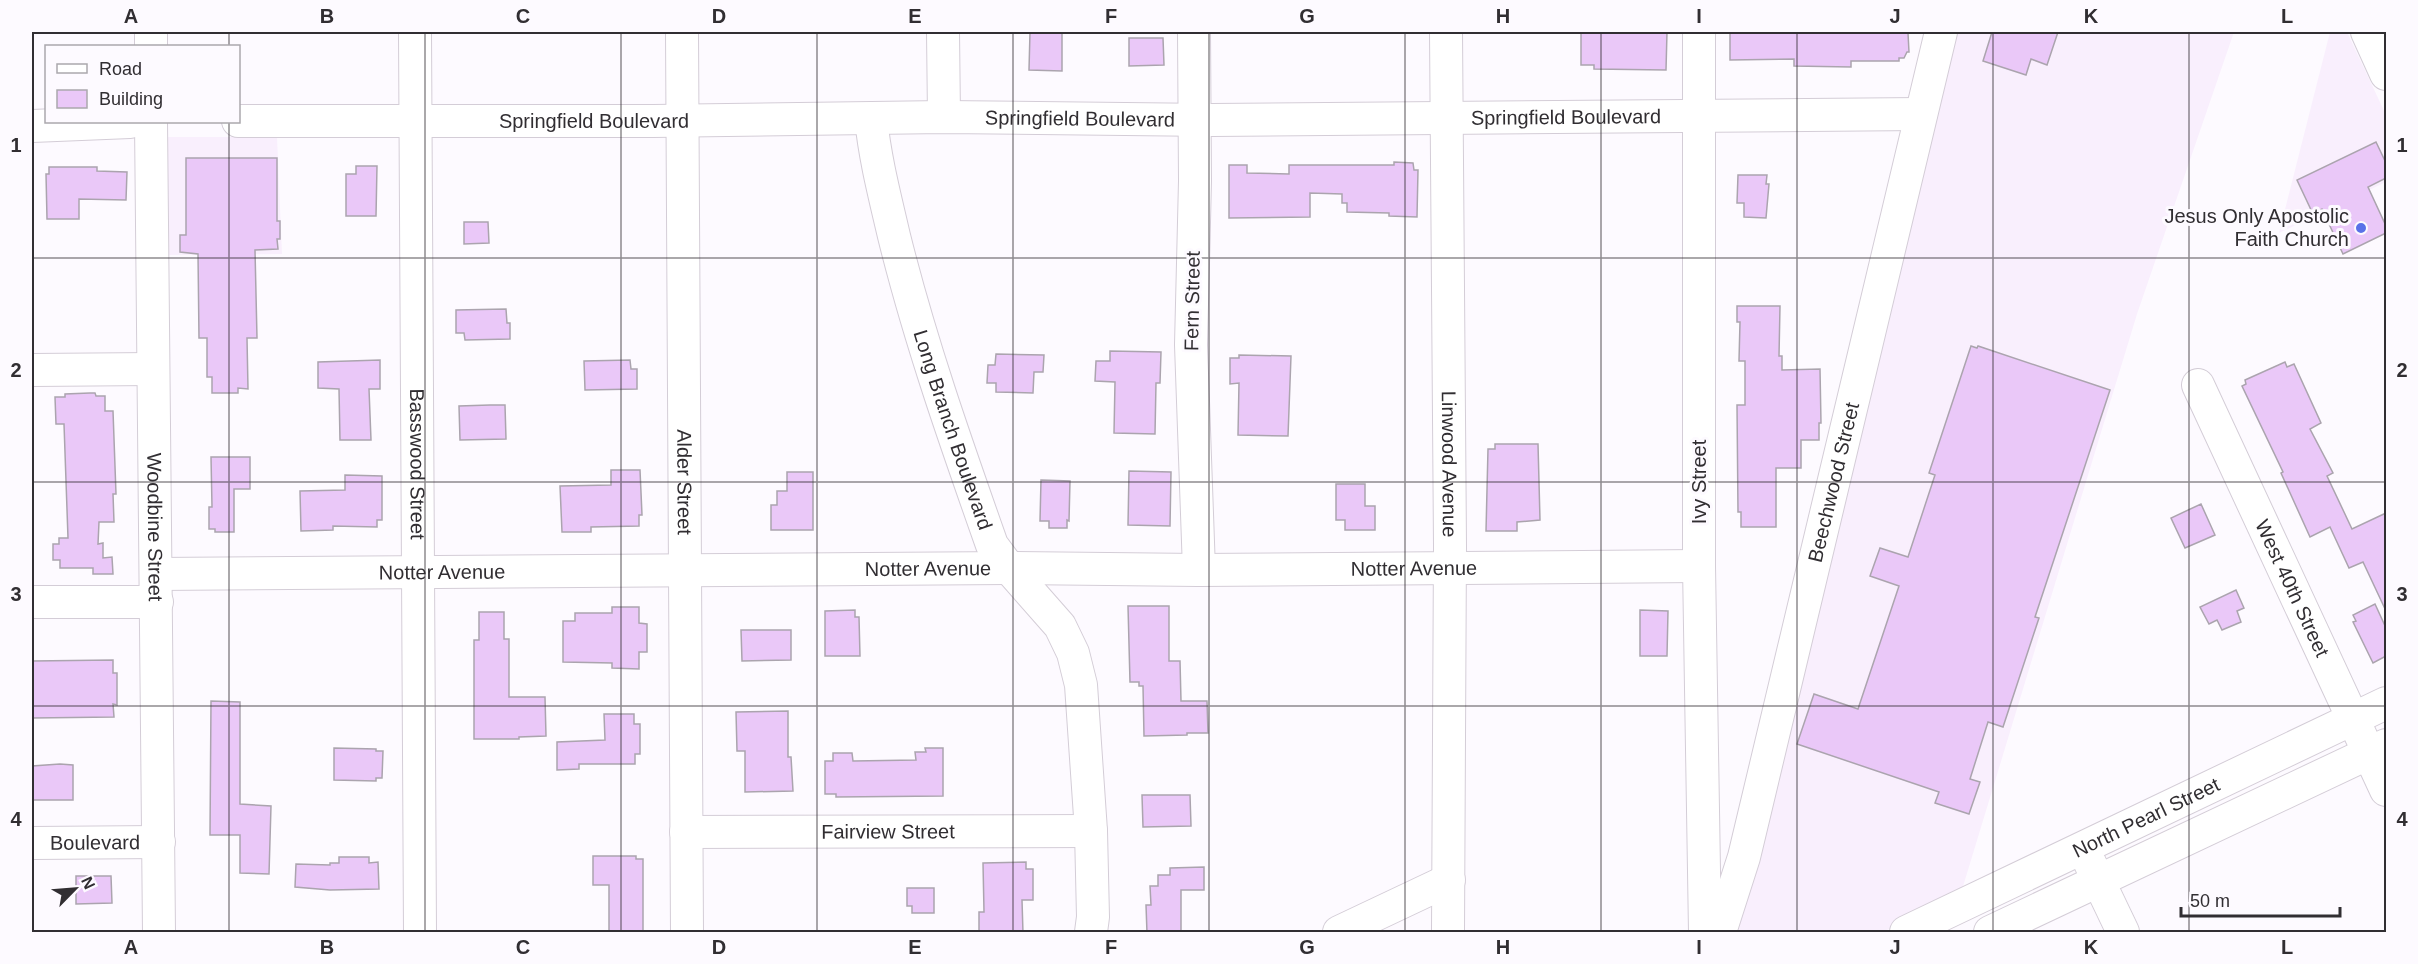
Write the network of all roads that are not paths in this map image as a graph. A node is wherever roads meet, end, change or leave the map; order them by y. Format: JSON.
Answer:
{"nodes":[{"id":1,"x":415,"y":32,"type":"edge"},
{"id":2,"x":682,"y":32,"type":"edge"},
{"id":3,"x":943,"y":32,"type":"edge"},
{"id":4,"x":1194,"y":32,"type":"edge"},
{"id":5,"x":1446,"y":32,"type":"edge"},
{"id":6,"x":1699,"y":32,"type":"edge"},
{"id":7,"x":1941,"y":32,"type":"edge"},
{"id":8,"x":2367,"y":32,"type":"edge"},
{"id":9,"x":2386,"y":74,"type":"edge"},
{"id":10,"x":1921,"y":114,"type":"junction"},
{"id":11,"x":1700,"y":116,"type":"junction"},
{"id":12,"x":944,"y":117,"type":"junction"},
{"id":13,"x":871,"y":119,"type":"junction"},
{"id":14,"x":1446,"y":119,"type":"junction"},
{"id":15,"x":1195,"y":120,"type":"junction"},
{"id":16,"x":240,"y":121,"type":"edge"},
{"id":17,"x":683,"y":121,"type":"junction"},
{"id":18,"x":416,"y":122,"type":"junction"},
{"id":19,"x":106,"y":123,"type":"edge"},
{"id":20,"x":151,"y":123,"type":"edge"},
{"id":21,"x":32,"y":126,"type":"edge"},
{"id":22,"x":153,"y":369,"type":"junction"},
{"id":23,"x":32,"y":370,"type":"edge"},
{"id":24,"x":2198,"y":385,"type":"dead end"},
{"id":25,"x":1699,"y":566,"type":"junction"},
{"id":26,"x":1450,"y":567,"type":"junction"},
{"id":27,"x":1010,"y":568,"type":"junction"},
{"id":28,"x":1199,"y":570,"type":"junction"},
{"id":29,"x":419,"y":572,"type":"junction"},
{"id":30,"x":685,"y":572,"type":"junction"},
{"id":31,"x":157,"y":588,"type":"junction"},
{"id":32,"x":32,"y":602,"type":"edge"},
{"id":33,"x":2386,"y":703,"type":"edge"},
{"id":34,"x":2354,"y":719,"type":"junction"},
{"id":35,"x":2378,"y":749,"type":"edge"},
{"id":36,"x":2386,"y":790,"type":"edge"},
{"id":37,"x":1091,"y":831,"type":"junction"},
{"id":38,"x":686,"y":832,"type":"junction"},
{"id":39,"x":159,"y":842,"type":"junction"},
{"id":40,"x":32,"y":843,"type":"edge"},
{"id":41,"x":2083,"y":848,"type":"junction"},
{"id":42,"x":1449,"y":880,"type":"junction"},
{"id":43,"x":2099,"y":881,"type":"junction"},
{"id":44,"x":159,"y":933,"type":"edge"},
{"id":45,"x":420,"y":933,"type":"edge"},
{"id":46,"x":687,"y":933,"type":"edge"},
{"id":47,"x":1091,"y":933,"type":"edge"},
{"id":48,"x":1339,"y":933,"type":"edge"},
{"id":49,"x":1448,"y":933,"type":"edge"},
{"id":50,"x":1705,"y":933,"type":"edge"},
{"id":51,"x":1720,"y":933,"type":"edge"},
{"id":52,"x":1906,"y":933,"type":"edge"},
{"id":53,"x":1990,"y":933,"type":"edge"},
{"id":54,"x":2123,"y":933,"type":"edge"}],
"edges":[{"from":1,"to":18,"type":"street","name":"Basswood Street"},
{"from":2,"to":17,"type":"street","name":"Alder Street"},
{"from":3,"to":12,"type":"street"},
{"from":4,"to":15,"type":"street","name":"Fern Street"},
{"from":5,"to":14,"type":"street","name":"Linwood Avenue"},
{"from":6,"to":11,"type":"street","name":"Ivy Street"},
{"from":7,"to":10,"type":"street","name":"Beechwood Street"},
{"from":8,"to":9,"type":"street"},
{"from":10,"to":11,"type":"street","name":"Springfield Boulevard"},
{"from":10,"to":51,"type":"street","name":"Beechwood Street"},
{"from":11,"to":14,"type":"street","name":"Springfield Boulevard"},
{"from":11,"to":25,"type":"street","name":"Ivy Street"},
{"from":12,"to":13,"type":"street","name":"Springfield Boulevard"},
{"from":12,"to":15,"type":"street","name":"Springfield Boulevard"},
{"from":13,"to":17,"type":"street","name":"Springfield Boulevard"},
{"from":13,"to":27,"type":"street","name":"Long Branch Boulevard"},
{"from":14,"to":15,"type":"street","name":"Springfield Boulevard"},
{"from":14,"to":26,"type":"street","name":"Linwood Avenue"},
{"from":15,"to":28,"type":"street","name":"Fern Street"},
{"from":16,"to":18,"type":"street","name":"Springfield Boulevard"},
{"from":17,"to":18,"type":"street","name":"Springfield Boulevard"},
{"from":17,"to":30,"type":"street","name":"Alder Street"},
{"from":18,"to":29,"type":"street","name":"Basswood Street"},
{"from":19,"to":21,"type":"street"},
{"from":20,"to":22,"type":"street","name":"Woodbine Street"},
{"from":22,"to":23,"type":"street"},
{"from":22,"to":31,"type":"street","name":"Woodbine Street"},
{"from":24,"to":34,"type":"street","name":"West 40th Street"},
{"from":25,"to":26,"type":"street","name":"Notter Avenue"},
{"from":25,"to":50,"type":"street","name":"Ivy Street"},
{"from":26,"to":28,"type":"street","name":"Notter Avenue"},
{"from":26,"to":42,"type":"street","name":"Linwood Avenue"},
{"from":27,"to":28,"type":"street","name":"Notter Avenue"},
{"from":27,"to":30,"type":"street","name":"Notter Avenue"},
{"from":27,"to":37,"type":"street","name":"Long Branch Boulevard"},
{"from":29,"to":30,"type":"street","name":"Notter Avenue"},
{"from":29,"to":31,"type":"street","name":"Notter Avenue"},
{"from":29,"to":45,"type":"street","name":"Basswood Street"},
{"from":30,"to":38,"type":"street","name":"Alder Street"},
{"from":31,"to":32,"type":"street","name":"Notter Avenue"},
{"from":31,"to":39,"type":"street","name":"Woodbine Street"},
{"from":33,"to":34,"type":"street","name":"North Pearl Street"},
{"from":34,"to":35,"type":"street","name":"West 40th Street"},
{"from":34,"to":41,"type":"street","name":"North Pearl Street"},
{"from":35,"to":36,"type":"street","name":"West 40th Street"},
{"from":35,"to":43,"type":"street","name":"North Pearl Street"},
{"from":37,"to":38,"type":"street","name":"Fairview Street"},
{"from":37,"to":47,"type":"street","name":"Long Branch Boulevard"},
{"from":38,"to":46,"type":"street","name":"Alder Street"},
{"from":39,"to":40,"type":"street","name":"Boulevard"},
{"from":39,"to":44,"type":"street","name":"Woodbine Street"},
{"from":41,"to":43,"type":"street"},
{"from":41,"to":52,"type":"street","name":"North Pearl Street"},
{"from":42,"to":48,"type":"street"},
{"from":42,"to":49,"type":"street","name":"Linwood Avenue"},
{"from":43,"to":53,"type":"street","name":"North Pearl Street"},
{"from":43,"to":54,"type":"street"}]}
